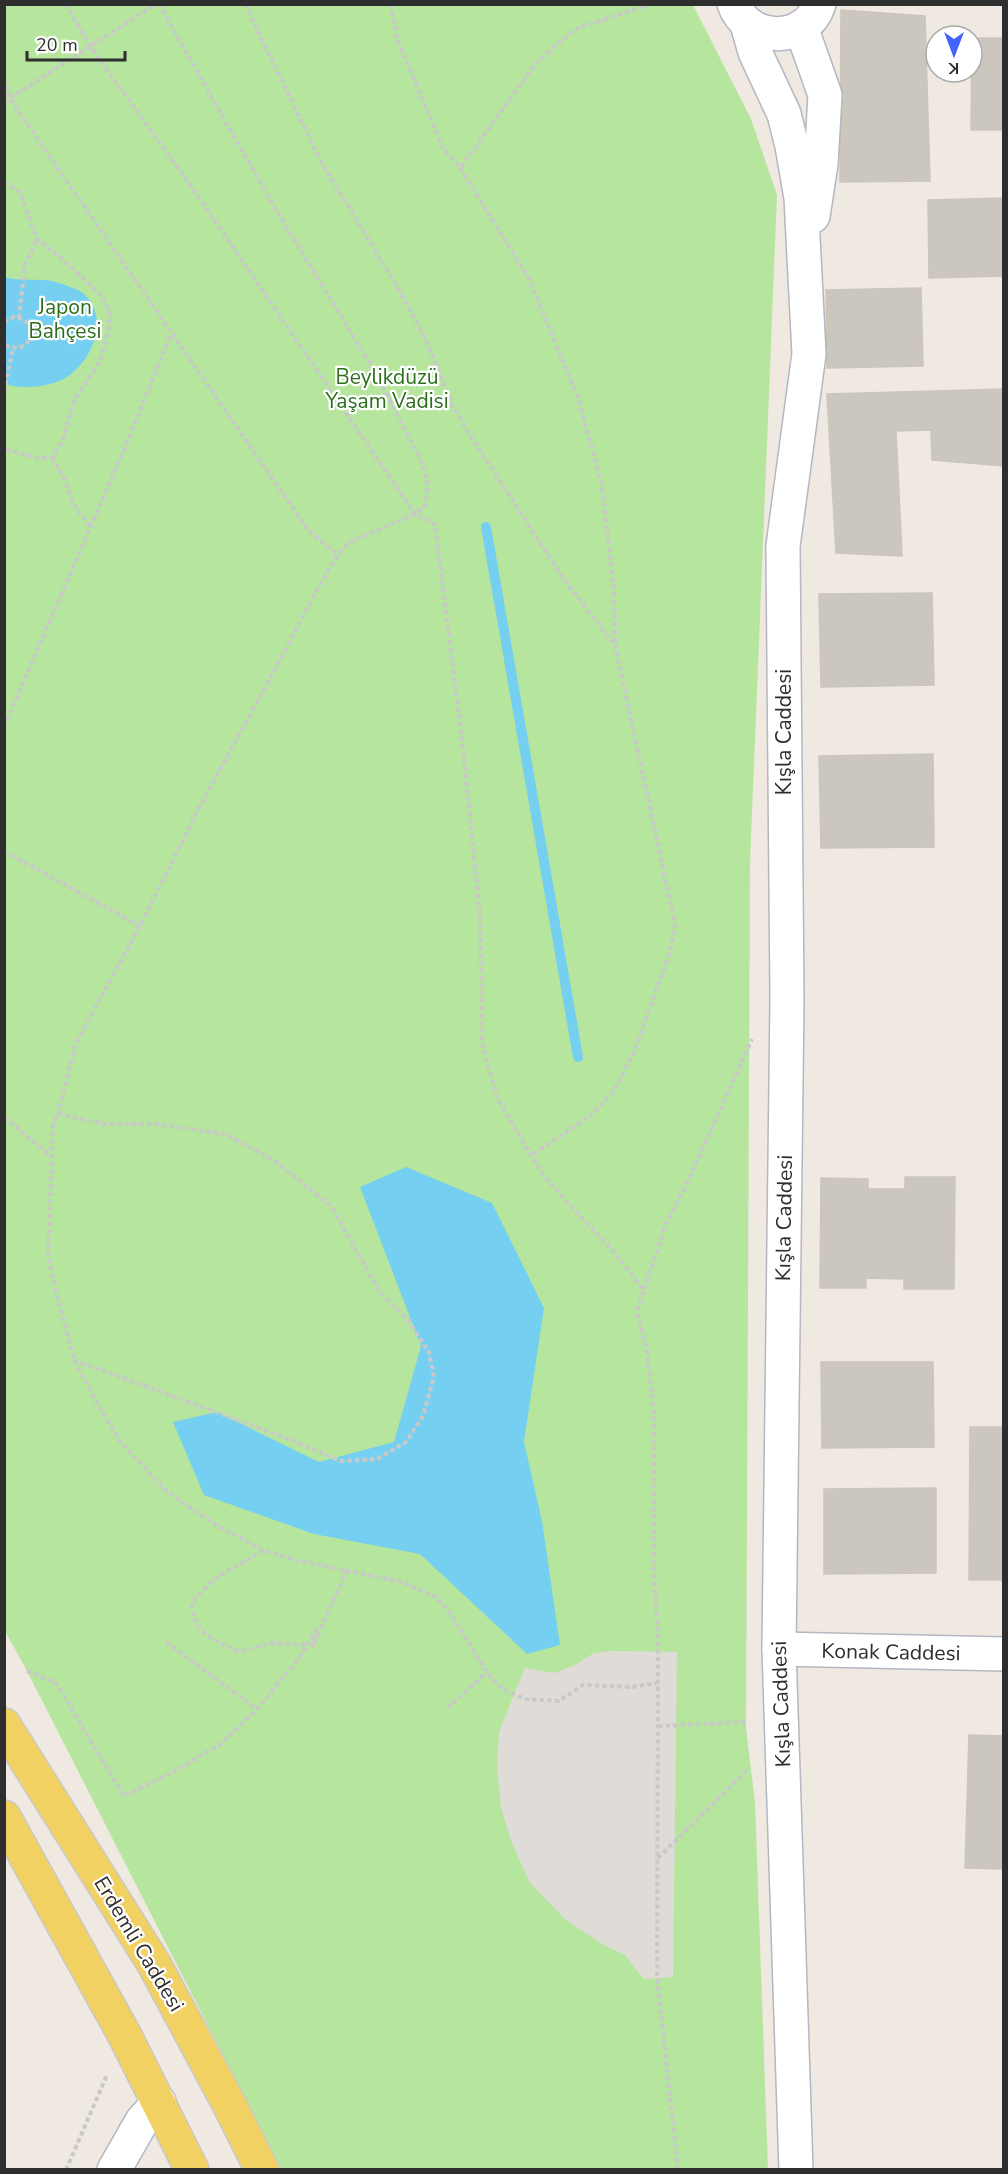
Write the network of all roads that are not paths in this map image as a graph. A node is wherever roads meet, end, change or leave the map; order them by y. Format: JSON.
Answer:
{"nodes":[{"id":1,"x":740,"y":14,"type":"edge"},
{"id":2,"x":810,"y":16,"type":"edge"},
{"id":3,"x":805,"y":268,"type":"junction"},
{"id":4,"x":779,"y":1649,"type":"junction"},
{"id":5,"x":1004,"y":1654,"type":"edge"},
{"id":6,"x":4,"y":1725,"type":"edge"},
{"id":7,"x":4,"y":1817,"type":"edge"},
{"id":8,"x":159,"y":2102,"type":"junction"},
{"id":9,"x":114,"y":2169,"type":"edge"},
{"id":10,"x":192,"y":2169,"type":"edge"},
{"id":11,"x":262,"y":2169,"type":"edge"},
{"id":12,"x":796,"y":2169,"type":"edge"}],
"edges":[{"from":1,"to":2,"type":"street"},
{"from":1,"to":3,"type":"street"},
{"from":2,"to":3,"type":"street"},
{"from":3,"to":4,"type":"street","name":"Kışla Caddesi"},
{"from":4,"to":5,"type":"street","name":"Konak Caddesi"},
{"from":4,"to":12,"type":"street","name":"Kışla Caddesi"},
{"from":6,"to":11,"type":"main road","name":"Erdemli Caddesi"},
{"from":7,"to":8,"type":"main road"},
{"from":8,"to":9,"type":"street"},
{"from":8,"to":10,"type":"main road"}]}
